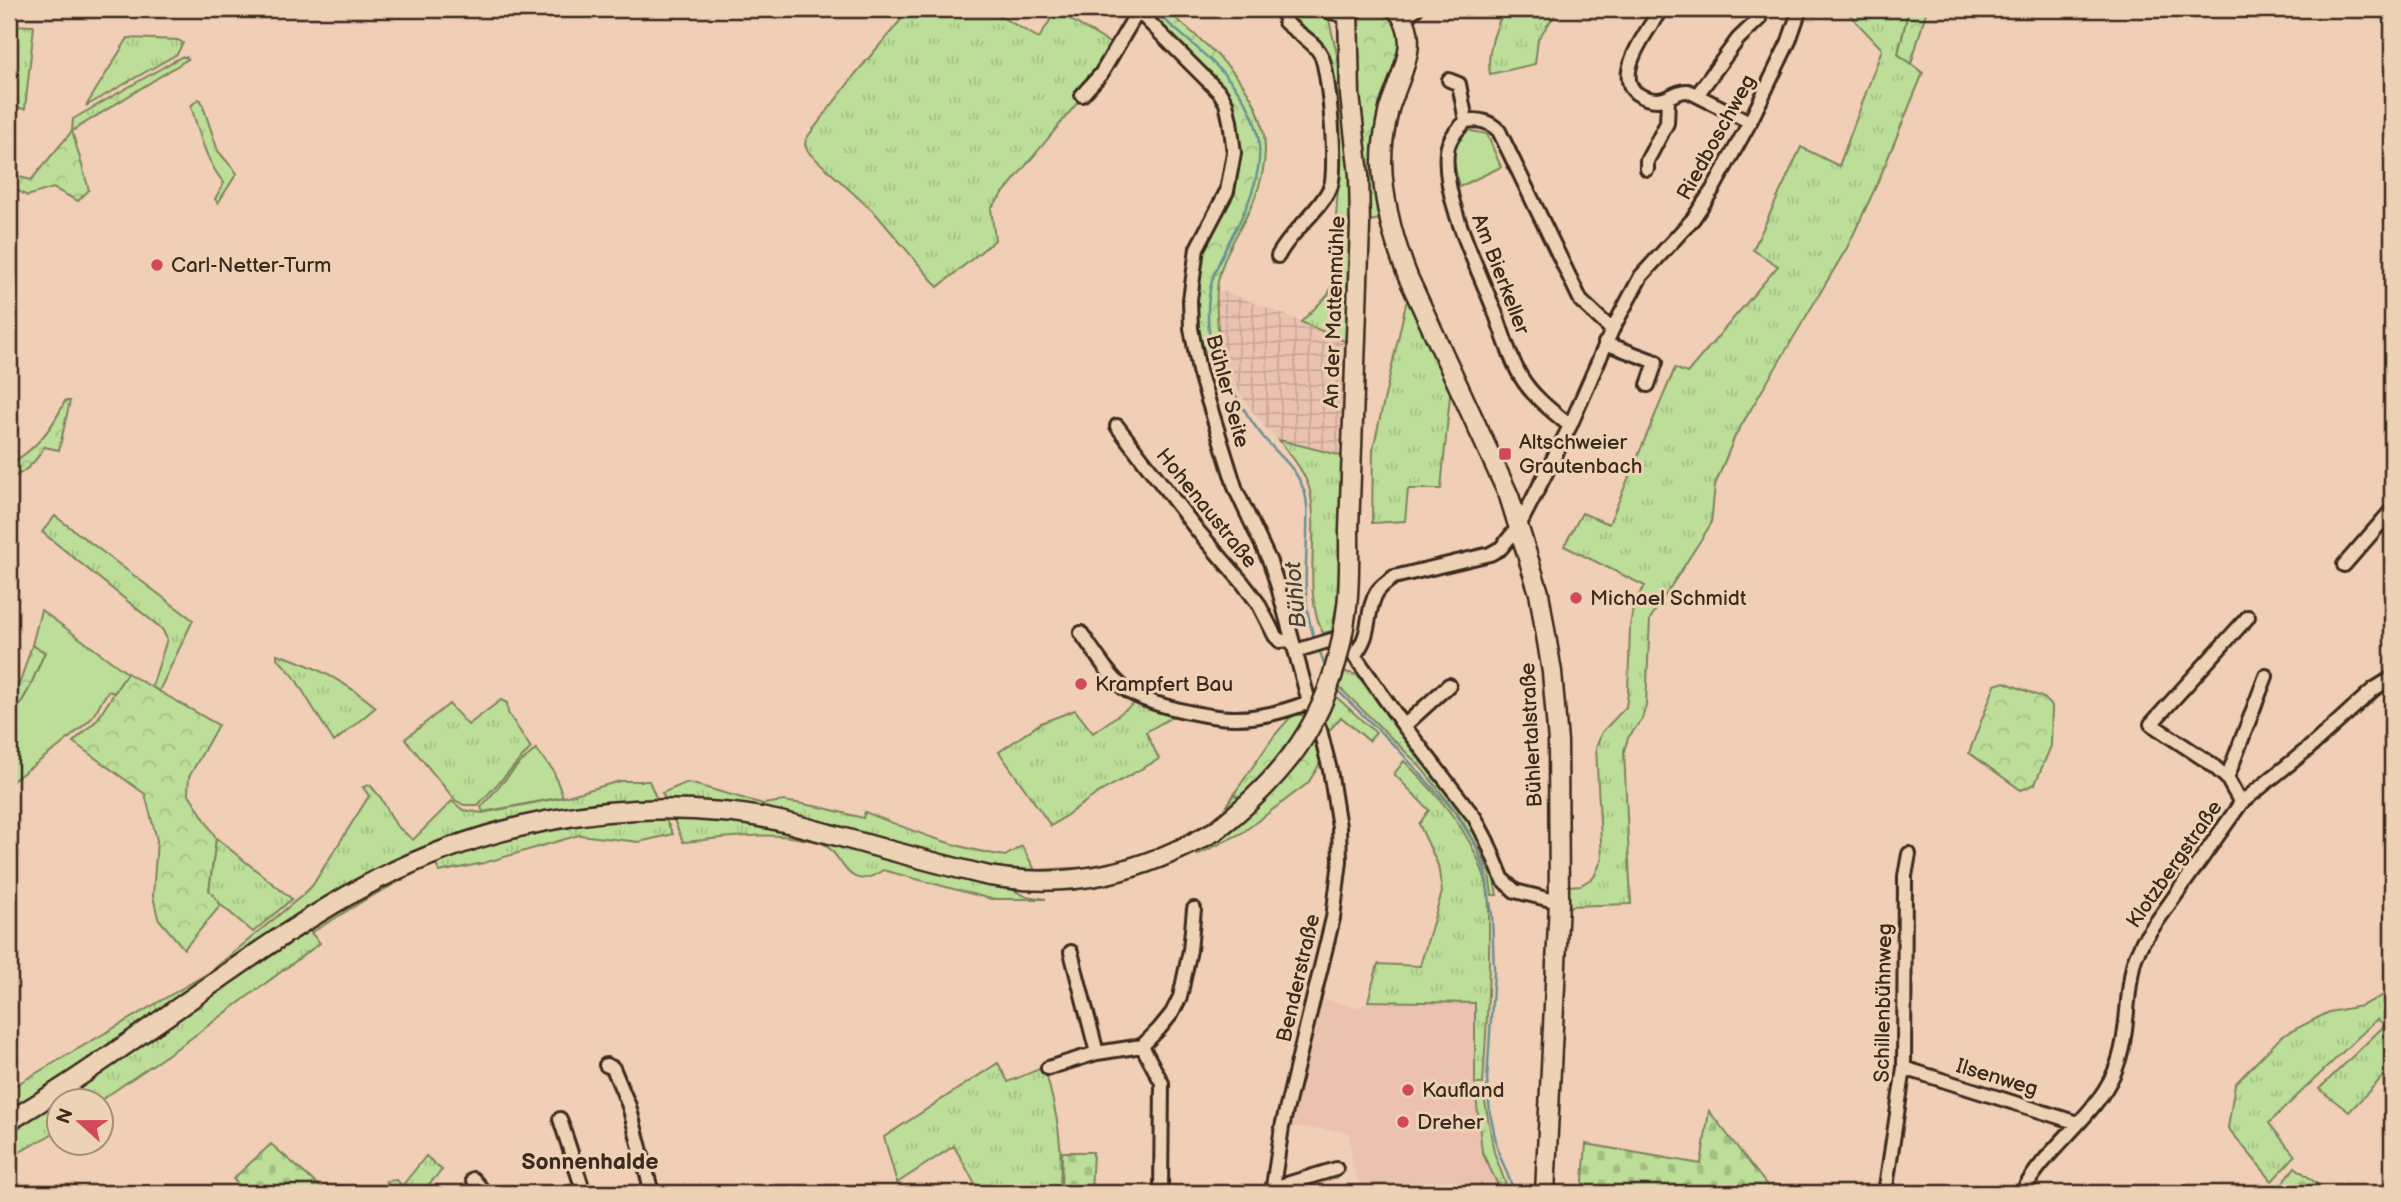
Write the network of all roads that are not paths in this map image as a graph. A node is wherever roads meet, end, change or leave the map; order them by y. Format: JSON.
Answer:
{"nodes":[{"id":1,"x":1284,"y":9,"type":"edge"},
{"id":2,"x":1661,"y":9,"type":"edge"},
{"id":3,"x":1762,"y":9,"type":"edge"},
{"id":4,"x":1800,"y":9,"type":"edge"},
{"id":5,"x":1137,"y":10,"type":"edge"},
{"id":6,"x":1341,"y":10,"type":"edge"},
{"id":7,"x":1405,"y":11,"type":"edge"},
{"id":8,"x":1449,"y":80,"type":"dead end"},
{"id":9,"x":1082,"y":95,"type":"dead end"},
{"id":10,"x":1697,"y":95,"type":"junction"},
{"id":11,"x":1668,"y":99,"type":"junction"},
{"id":12,"x":1466,"y":121,"type":"junction"},
{"id":13,"x":1750,"y":122,"type":"junction"},
{"id":14,"x":1647,"y":169,"type":"dead end"},
{"id":15,"x":1278,"y":256,"type":"dead end"},
{"id":16,"x":1612,"y":330,"type":"junction"},
{"id":17,"x":1605,"y":343,"type":"junction"},
{"id":18,"x":1648,"y":384,"type":"dead end"},
{"id":19,"x":1117,"y":426,"type":"dead end"},
{"id":20,"x":1570,"y":426,"type":"junction"},
{"id":21,"x":1538,"y":490,"type":"junction"},
{"id":22,"x":1509,"y":495,"type":"junction"},
{"id":23,"x":2392,"y":510,"type":"edge"},
{"id":24,"x":1519,"y":526,"type":"junction"},
{"id":25,"x":2344,"y":565,"type":"dead end"},
{"id":26,"x":2248,"y":617,"type":"dead end"},
{"id":27,"x":1081,"y":633,"type":"dead end"},
{"id":28,"x":1294,"y":645,"type":"junction"},
{"id":29,"x":1350,"y":650,"type":"junction"},
{"id":30,"x":2266,"y":676,"type":"dead end"},
{"id":31,"x":2392,"y":678,"type":"edge"},
{"id":32,"x":1449,"y":685,"type":"dead end"},
{"id":33,"x":1309,"y":702,"type":"junction"},
{"id":34,"x":1404,"y":726,"type":"junction"},
{"id":35,"x":1331,"y":770,"type":"joint"},
{"id":36,"x":2227,"y":778,"type":"junction"},
{"id":37,"x":2241,"y":803,"type":"junction"},
{"id":38,"x":1909,"y":854,"type":"dead end"},
{"id":39,"x":1559,"y":902,"type":"junction"},
{"id":40,"x":1194,"y":909,"type":"dead end"},
{"id":41,"x":1071,"y":952,"type":"dead end"},
{"id":42,"x":1142,"y":1046,"type":"junction"},
{"id":43,"x":1097,"y":1054,"type":"junction"},
{"id":44,"x":606,"y":1065,"type":"dead end"},
{"id":45,"x":1048,"y":1068,"type":"dead end"},
{"id":46,"x":1904,"y":1068,"type":"junction"},
{"id":47,"x":560,"y":1119,"type":"dead end"},
{"id":48,"x":9,"y":1121,"type":"edge"},
{"id":49,"x":2078,"y":1123,"type":"junction"},
{"id":50,"x":1336,"y":1169,"type":"dead end"},
{"id":51,"x":473,"y":1179,"type":"dead end"},
{"id":52,"x":1272,"y":1190,"type":"edge"},
{"id":53,"x":485,"y":1193,"type":"edge"},
{"id":54,"x":584,"y":1193,"type":"edge"},
{"id":55,"x":652,"y":1193,"type":"edge"},
{"id":56,"x":1161,"y":1193,"type":"edge"},
{"id":57,"x":1545,"y":1193,"type":"edge"},
{"id":58,"x":1885,"y":1193,"type":"edge"},
{"id":59,"x":2022,"y":1193,"type":"edge"}],
"edges":[{"from":1,"to":15,"type":"street","name":"An der Mattenmühle"},
{"from":2,"to":11,"type":"street"},
{"from":3,"to":10,"type":"street"},
{"from":4,"to":13,"type":"street","name":"Riedboschweg"},
{"from":5,"to":9,"type":"street"},
{"from":5,"to":28,"type":"street","name":"Bühler Seite"},
{"from":6,"to":48,"type":"main road","name":"An der Mattenmühle","bridge":true},
{"from":7,"to":22,"type":"main road","name":"Bühlertalstraße"},
{"from":8,"to":12,"type":"street"},
{"from":10,"to":11,"type":"street"},
{"from":10,"to":13,"type":"street"},
{"from":11,"to":14,"type":"street"},
{"from":12,"to":16,"type":"street"},
{"from":12,"to":20,"type":"street","name":"Am Bierkeller"},
{"from":13,"to":16,"type":"street","name":"Riedboschweg"},
{"from":16,"to":17,"type":"street","name":"Riedboschweg"},
{"from":17,"to":18,"type":"street"},
{"from":17,"to":20,"type":"street","name":"Riedboschweg"},
{"from":19,"to":28,"type":"street","name":"Hohenaustraße"},
{"from":20,"to":21,"type":"street","name":"Riedboschweg"},
{"from":21,"to":22,"type":"street"},
{"from":21,"to":24,"type":"street","name":"Riedboschweg"},
{"from":22,"to":24,"type":"main road","name":"Bühlertalstraße"},
{"from":23,"to":25,"type":"street"},
{"from":24,"to":29,"type":"street","name":"Riedboschweg"},
{"from":24,"to":39,"type":"main road","name":"Bühlertalstraße"},
{"from":26,"to":36,"type":"street"},
{"from":27,"to":33,"type":"street"},
{"from":28,"to":29,"type":"street"},
{"from":28,"to":33,"type":"street","name":"Bühler Seite"},
{"from":29,"to":34,"type":"street"},
{"from":30,"to":36,"type":"street"},
{"from":31,"to":37,"type":"street","name":"Klotzbergstraße"},
{"from":32,"to":34,"type":"street"},
{"from":33,"to":35,"type":"street","name":"Bühler Seite"},
{"from":34,"to":39,"type":"street"},
{"from":35,"to":52,"type":"street","name":"Benderstraße"},
{"from":36,"to":37,"type":"street"},
{"from":37,"to":49,"type":"street","name":"Klotzbergstraße"},
{"from":38,"to":46,"type":"street","name":"Schillenbühnweg"},
{"from":39,"to":57,"type":"main road","name":"Bühlertalstraße"},
{"from":40,"to":42,"type":"street"},
{"from":41,"to":43,"type":"street"},
{"from":42,"to":43,"type":"street"},
{"from":42,"to":56,"type":"street"},
{"from":43,"to":45,"type":"street"},
{"from":44,"to":55,"type":"street"},
{"from":46,"to":49,"type":"street","name":"Ilsenweg"},
{"from":46,"to":58,"type":"street","name":"Schillenbühnweg"},
{"from":47,"to":54,"type":"street"},
{"from":49,"to":59,"type":"street","name":"Klotzbergstraße"},
{"from":50,"to":52,"type":"street"},
{"from":51,"to":53,"type":"street"}]}
